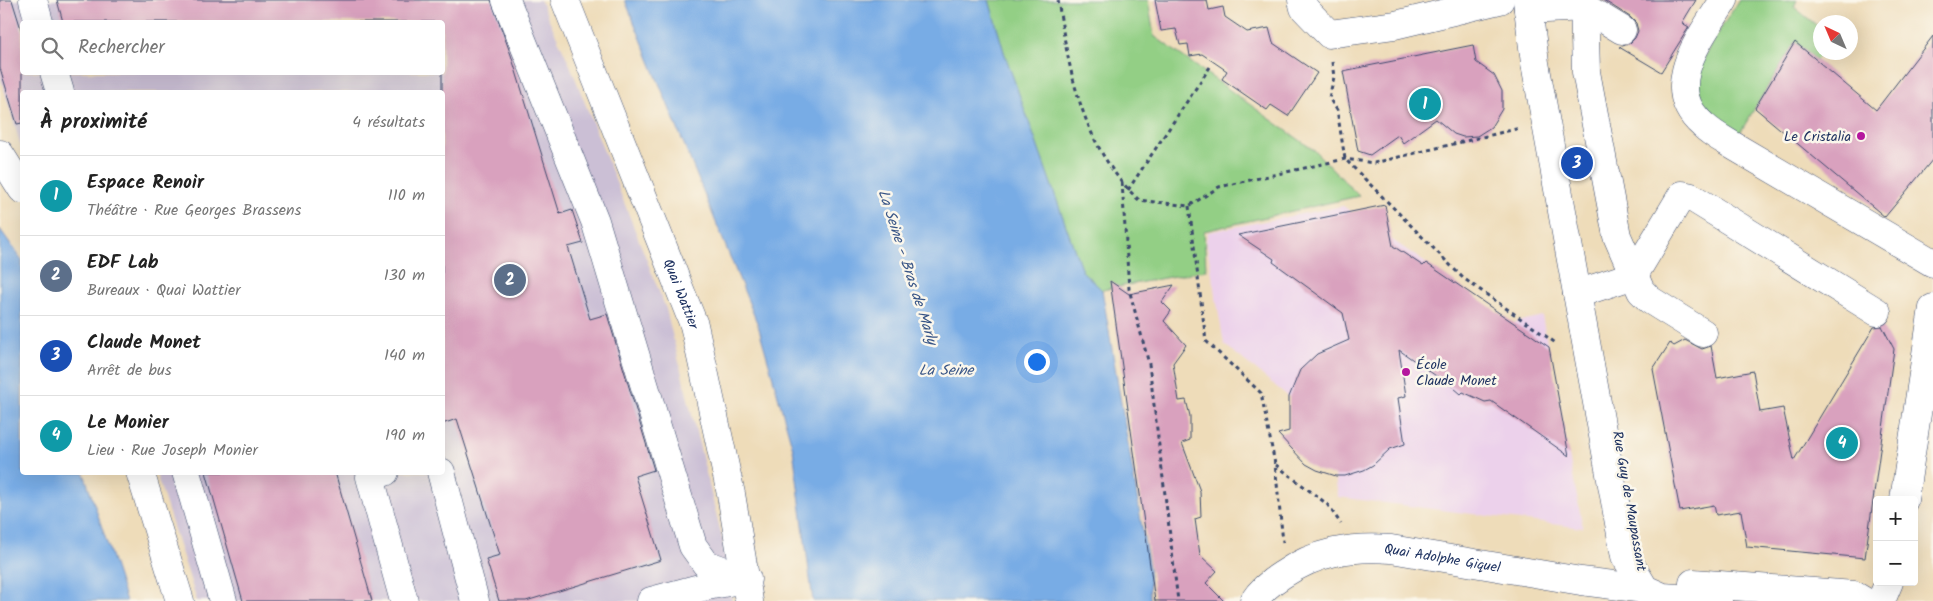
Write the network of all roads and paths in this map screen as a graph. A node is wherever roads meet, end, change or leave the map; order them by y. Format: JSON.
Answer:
{"nodes":[{"id":1,"x":32,"y":0,"type":"edge"},
{"id":2,"x":506,"y":0,"type":"edge"},
{"id":3,"x":566,"y":0,"type":"edge"},
{"id":4,"x":1058,"y":0,"type":"edge"},
{"id":5,"x":1302,"y":0,"type":"edge"},
{"id":6,"x":1500,"y":0,"type":"edge"},
{"id":7,"x":1724,"y":0,"type":"edge"},
{"id":8,"x":1527,"y":5,"type":"edge"},
{"id":9,"x":1581,"y":5,"type":"edge"},
{"id":10,"x":38,"y":20,"type":"edge"},
{"id":11,"x":1622,"y":30,"type":"dead end"},
{"id":12,"x":1329,"y":34,"type":"junction"},
{"id":13,"x":1210,"y":67,"type":"dead end"},
{"id":14,"x":55,"y":75,"type":"edge"},
{"id":15,"x":59,"y":90,"type":"edge"},
{"id":16,"x":1548,"y":130,"type":"junction"},
{"id":17,"x":0,"y":154,"type":"edge"},
{"id":18,"x":1345,"y":158,"type":"junction"},
{"id":19,"x":1122,"y":182,"type":"junction"},
{"id":20,"x":20,"y":185,"type":"edge"},
{"id":21,"x":1128,"y":190,"type":"junction"},
{"id":22,"x":1189,"y":206,"type":"junction"},
{"id":23,"x":1933,"y":263,"type":"edge"},
{"id":24,"x":1625,"y":277,"type":"junction"},
{"id":25,"x":1584,"y":292,"type":"junction"},
{"id":26,"x":1933,"y":308,"type":"edge"},
{"id":27,"x":1877,"y":312,"type":"dead end"},
{"id":28,"x":1703,"y":333,"type":"dead end"},
{"id":29,"x":1591,"y":367,"type":"junction"},
{"id":30,"x":1275,"y":464,"type":"junction"},
{"id":31,"x":141,"y":475,"type":"edge"},
{"id":32,"x":187,"y":475,"type":"edge"},
{"id":33,"x":374,"y":475,"type":"edge"},
{"id":34,"x":442,"y":475,"type":"edge"},
{"id":35,"x":1905,"y":496,"type":"edge"},
{"id":36,"x":1346,"y":549,"type":"junction"},
{"id":37,"x":1284,"y":551,"type":"dead end"},
{"id":38,"x":1888,"y":586,"type":"edge"},
{"id":39,"x":748,"y":590,"type":"edge"},
{"id":40,"x":1647,"y":597,"type":"edge"},
{"id":41,"x":180,"y":601,"type":"edge"},
{"id":42,"x":223,"y":601,"type":"edge"},
{"id":43,"x":404,"y":601,"type":"edge"},
{"id":44,"x":475,"y":601,"type":"edge"},
{"id":45,"x":651,"y":601,"type":"edge"},
{"id":46,"x":1178,"y":601,"type":"edge"},
{"id":47,"x":1254,"y":601,"type":"edge"},
{"id":48,"x":1718,"y":601,"type":"edge"},
{"id":49,"x":1864,"y":601,"type":"edge"},
{"id":50,"x":1882,"y":601,"type":"edge"}],
"edges":[{"from":1,"to":10,"type":"street"},
{"from":2,"to":39,"type":"street"},
{"from":3,"to":39,"type":"street","name":"Quai Wattier"},
{"from":4,"to":19,"type":"path"},
{"from":5,"to":12,"type":"street"},
{"from":6,"to":12,"type":"street"},
{"from":7,"to":23,"type":"street"},
{"from":8,"to":9,"type":"street"},
{"from":8,"to":16,"type":"street","name":"Rue Guy de Maupassant"},
{"from":9,"to":11,"type":"street"},
{"from":9,"to":24,"type":"street"},
{"from":12,"to":18,"type":"path"},
{"from":13,"to":21,"type":"path"},
{"from":14,"to":15,"type":"street"},
{"from":16,"to":18,"type":"path"},
{"from":16,"to":25,"type":"street","name":"Rue Guy de Maupassant"},
{"from":17,"to":20,"type":"street"},
{"from":18,"to":22,"type":"path"},
{"from":18,"to":29,"type":"path"},
{"from":19,"to":21,"type":"path"},
{"from":19,"to":46,"type":"path"},
{"from":21,"to":22,"type":"path"},
{"from":22,"to":30,"type":"path"},
{"from":24,"to":25,"type":"street"},
{"from":24,"to":27,"type":"street"},
{"from":24,"to":28,"type":"street"},
{"from":25,"to":29,"type":"street","name":"Rue Guy de Maupassant"},
{"from":25,"to":40,"type":"street","name":"Rue Guy de Maupassant"},
{"from":26,"to":35,"type":"street"},
{"from":29,"to":40,"type":"street","name":"Rue Guy de Maupassant"},
{"from":30,"to":36,"type":"path"},
{"from":30,"to":37,"type":"path"},
{"from":31,"to":41,"type":"street"},
{"from":32,"to":42,"type":"street"},
{"from":33,"to":43,"type":"street"},
{"from":34,"to":44,"type":"street"},
{"from":36,"to":40,"type":"street","name":"Quai Adolphe Giquel"},
{"from":36,"to":47,"type":"street","name":"Quai Adolphe Giquel"},
{"from":38,"to":50,"type":"street"},
{"from":39,"to":45,"type":"street"},
{"from":40,"to":48,"type":"street"},
{"from":40,"to":49,"type":"street"}]}
